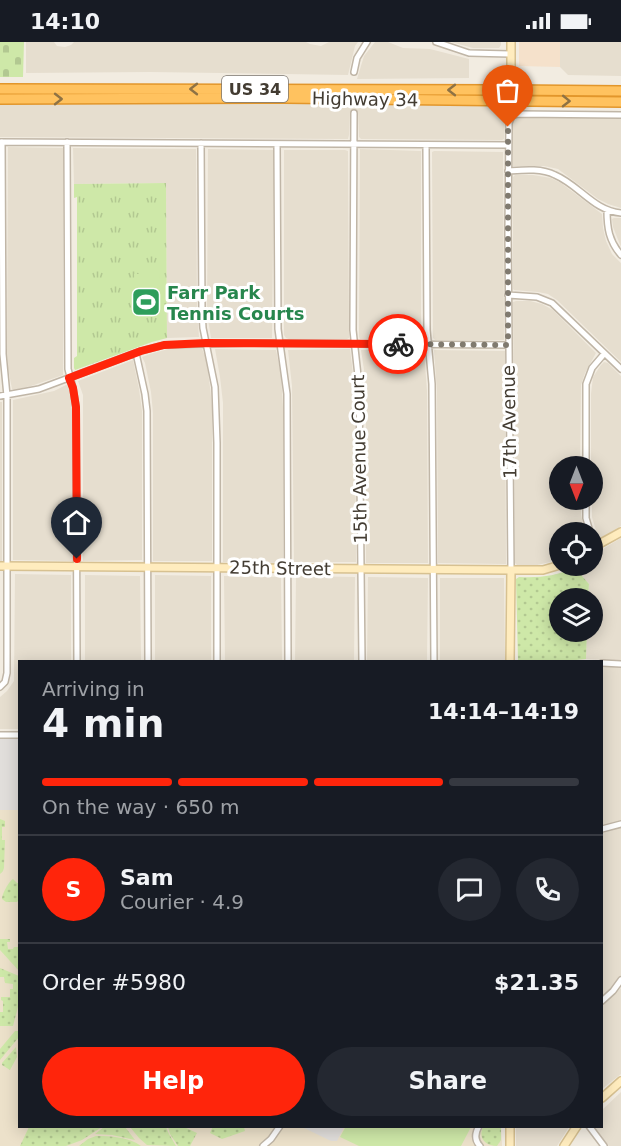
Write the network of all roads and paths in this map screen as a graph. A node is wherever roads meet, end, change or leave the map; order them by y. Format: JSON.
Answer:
{"nodes":[{"id":1,"x":367,"y":42,"type":"edge"},
{"id":2,"x":436,"y":42,"type":"edge"},
{"id":3,"x":511,"y":42,"type":"edge"},
{"id":4,"x":511,"y":54,"type":"junction"},
{"id":5,"x":354,"y":72,"type":"dead end"},
{"id":6,"x":0,"y":88,"type":"edge"},
{"id":7,"x":511,"y":90,"type":"junction"},
{"id":8,"x":621,"y":91,"type":"edge"},
{"id":9,"x":0,"y":99,"type":"edge"},
{"id":10,"x":511,"y":101,"type":"junction"},
{"id":11,"x":621,"y":102,"type":"edge"},
{"id":12,"x":354,"y":114,"type":"dead end"},
{"id":13,"x":621,"y":115,"type":"edge"},
{"id":14,"x":1,"y":142,"type":"edge"},
{"id":15,"x":68,"y":142,"type":"junction"},
{"id":16,"x":201,"y":143,"type":"junction"},
{"id":17,"x":277,"y":144,"type":"junction"},
{"id":18,"x":354,"y":144,"type":"junction"},
{"id":19,"x":426,"y":145,"type":"junction"},
{"id":20,"x":508,"y":145,"type":"junction"},
{"id":21,"x":508,"y":171,"type":"junction"},
{"id":22,"x":607,"y":210,"type":"junction"},
{"id":23,"x":621,"y":213,"type":"edge"},
{"id":24,"x":621,"y":255,"type":"edge"},
{"id":25,"x":508,"y":295,"type":"junction"},
{"id":26,"x":206,"y":343,"type":"junction"},
{"id":27,"x":280,"y":344,"type":"junction"},
{"id":28,"x":354,"y":344,"type":"junction"},
{"id":29,"x":428,"y":345,"type":"junction"},
{"id":30,"x":508,"y":345,"type":"junction"},
{"id":31,"x":136,"y":353,"type":"junction"},
{"id":32,"x":604,"y":354,"type":"junction"},
{"id":33,"x":621,"y":369,"type":"edge"},
{"id":34,"x":69,"y":378,"type":"junction"},
{"id":35,"x":0,"y":396,"type":"edge"},
{"id":36,"x":8,"y":396,"type":"junction"},
{"id":37,"x":586,"y":456,"type":"edge"},
{"id":38,"x":621,"y":532,"type":"edge"},
{"id":39,"x":603,"y":542,"type":"edge"},
{"id":40,"x":4,"y":566,"type":"edge"},
{"id":41,"x":77,"y":567,"type":"junction"},
{"id":42,"x":147,"y":567,"type":"junction"},
{"id":43,"x":216,"y":567,"type":"junction"},
{"id":44,"x":288,"y":568,"type":"junction"},
{"id":45,"x":549,"y":568,"type":"edge"},
{"id":46,"x":361,"y":569,"type":"junction"},
{"id":47,"x":434,"y":569,"type":"junction"},
{"id":48,"x":511,"y":570,"type":"junction"},
{"id":49,"x":77,"y":660,"type":"edge"},
{"id":50,"x":148,"y":660,"type":"edge"},
{"id":51,"x":217,"y":660,"type":"edge"},
{"id":52,"x":288,"y":660,"type":"edge"},
{"id":53,"x":362,"y":660,"type":"edge"},
{"id":54,"x":434,"y":660,"type":"edge"},
{"id":55,"x":510,"y":660,"type":"edge"},
{"id":56,"x":603,"y":663,"type":"edge"},
{"id":57,"x":621,"y":664,"type":"edge"},
{"id":58,"x":0,"y":687,"type":"edge"},
{"id":59,"x":0,"y":735,"type":"edge"},
{"id":60,"x":18,"y":735,"type":"edge"},
{"id":61,"x":621,"y":824,"type":"edge"},
{"id":62,"x":603,"y":829,"type":"edge"},
{"id":63,"x":621,"y":981,"type":"edge"},
{"id":64,"x":603,"y":1000,"type":"edge"},
{"id":65,"x":621,"y":1081,"type":"edge"},
{"id":66,"x":603,"y":1097,"type":"edge"},
{"id":67,"x":279,"y":1128,"type":"edge"},
{"id":68,"x":478,"y":1128,"type":"edge"},
{"id":69,"x":510,"y":1128,"type":"edge"},
{"id":70,"x":576,"y":1128,"type":"edge"},
{"id":71,"x":590,"y":1128,"type":"edge"},
{"id":72,"x":263,"y":1146,"type":"edge"},
{"id":73,"x":480,"y":1146,"type":"edge"},
{"id":74,"x":510,"y":1146,"type":"edge"},
{"id":75,"x":564,"y":1146,"type":"edge"},
{"id":76,"x":604,"y":1146,"type":"edge"}],
"edges":[{"from":1,"to":5,"type":"street"},
{"from":2,"to":4,"type":"street"},
{"from":3,"to":4,"type":"street"},
{"from":4,"to":7,"type":"street"},
{"from":7,"to":6,"type":"highway","name":"Highway 34","number":"US 34","one_way":true},
{"from":7,"to":8,"type":"highway","name":"Highway 34","number":"US 34"},
{"from":7,"to":10,"type":"street"},
{"from":9,"to":10,"type":"highway","name":"Highway 34","number":"US 34","one_way":true},
{"from":10,"to":11,"type":"highway","name":"Highway 34","number":"US 34","one_way":true},
{"from":12,"to":18,"type":"street","name":"15th Avenue Court"},
{"from":13,"to":20,"type":"street","name":"17th Avenue"},
{"from":14,"to":15,"type":"street"},
{"from":14,"to":36,"type":"street"},
{"from":15,"to":16,"type":"street"},
{"from":15,"to":34,"type":"street"},
{"from":16,"to":17,"type":"street"},
{"from":16,"to":26,"type":"street"},
{"from":17,"to":18,"type":"street"},
{"from":17,"to":27,"type":"street"},
{"from":18,"to":19,"type":"street"},
{"from":18,"to":28,"type":"street","name":"15th Avenue Court"},
{"from":19,"to":20,"type":"street"},
{"from":19,"to":29,"type":"street"},
{"from":20,"to":21,"type":"street","name":"17th Avenue"},
{"from":21,"to":22,"type":"street"},
{"from":21,"to":25,"type":"street","name":"17th Avenue"},
{"from":22,"to":23,"type":"street"},
{"from":22,"to":24,"type":"street"},
{"from":25,"to":30,"type":"street","name":"17th Avenue"},
{"from":25,"to":32,"type":"street"},
{"from":26,"to":27,"type":"street"},
{"from":26,"to":31,"type":"street"},
{"from":26,"to":43,"type":"street"},
{"from":27,"to":28,"type":"street"},
{"from":27,"to":44,"type":"street"},
{"from":28,"to":29,"type":"street"},
{"from":28,"to":46,"type":"street","name":"15th Avenue Court"},
{"from":29,"to":30,"type":"street"},
{"from":29,"to":47,"type":"street"},
{"from":30,"to":48,"type":"street","name":"17th Avenue"},
{"from":31,"to":34,"type":"street"},
{"from":31,"to":42,"type":"street"},
{"from":32,"to":33,"type":"street"},
{"from":32,"to":37,"type":"street"},
{"from":34,"to":36,"type":"street"},
{"from":34,"to":41,"type":"street"},
{"from":35,"to":36,"type":"street"},
{"from":36,"to":40,"type":"street"},
{"from":38,"to":39,"type":"street"},
{"from":40,"to":41,"type":"street","name":"25th Street"},
{"from":40,"to":58,"type":"street"},
{"from":41,"to":42,"type":"street","name":"25th Street"},
{"from":41,"to":49,"type":"street"},
{"from":42,"to":43,"type":"street","name":"25th Street"},
{"from":42,"to":50,"type":"street"},
{"from":43,"to":44,"type":"street","name":"25th Street"},
{"from":43,"to":51,"type":"street"},
{"from":44,"to":46,"type":"street","name":"25th Street"},
{"from":44,"to":52,"type":"street"},
{"from":45,"to":48,"type":"street","name":"25th Street"},
{"from":46,"to":47,"type":"street","name":"25th Street"},
{"from":46,"to":53,"type":"street","name":"15th Avenue Court"},
{"from":47,"to":48,"type":"street","name":"25th Street"},
{"from":47,"to":54,"type":"street"},
{"from":48,"to":55,"type":"street","name":"17th Avenue"},
{"from":56,"to":57,"type":"street"},
{"from":59,"to":60,"type":"street"},
{"from":61,"to":62,"type":"street"},
{"from":63,"to":64,"type":"street"},
{"from":65,"to":66,"type":"street"},
{"from":67,"to":72,"type":"street"},
{"from":68,"to":73,"type":"street"},
{"from":69,"to":74,"type":"street"},
{"from":70,"to":75,"type":"street"},
{"from":71,"to":76,"type":"street"}]}
